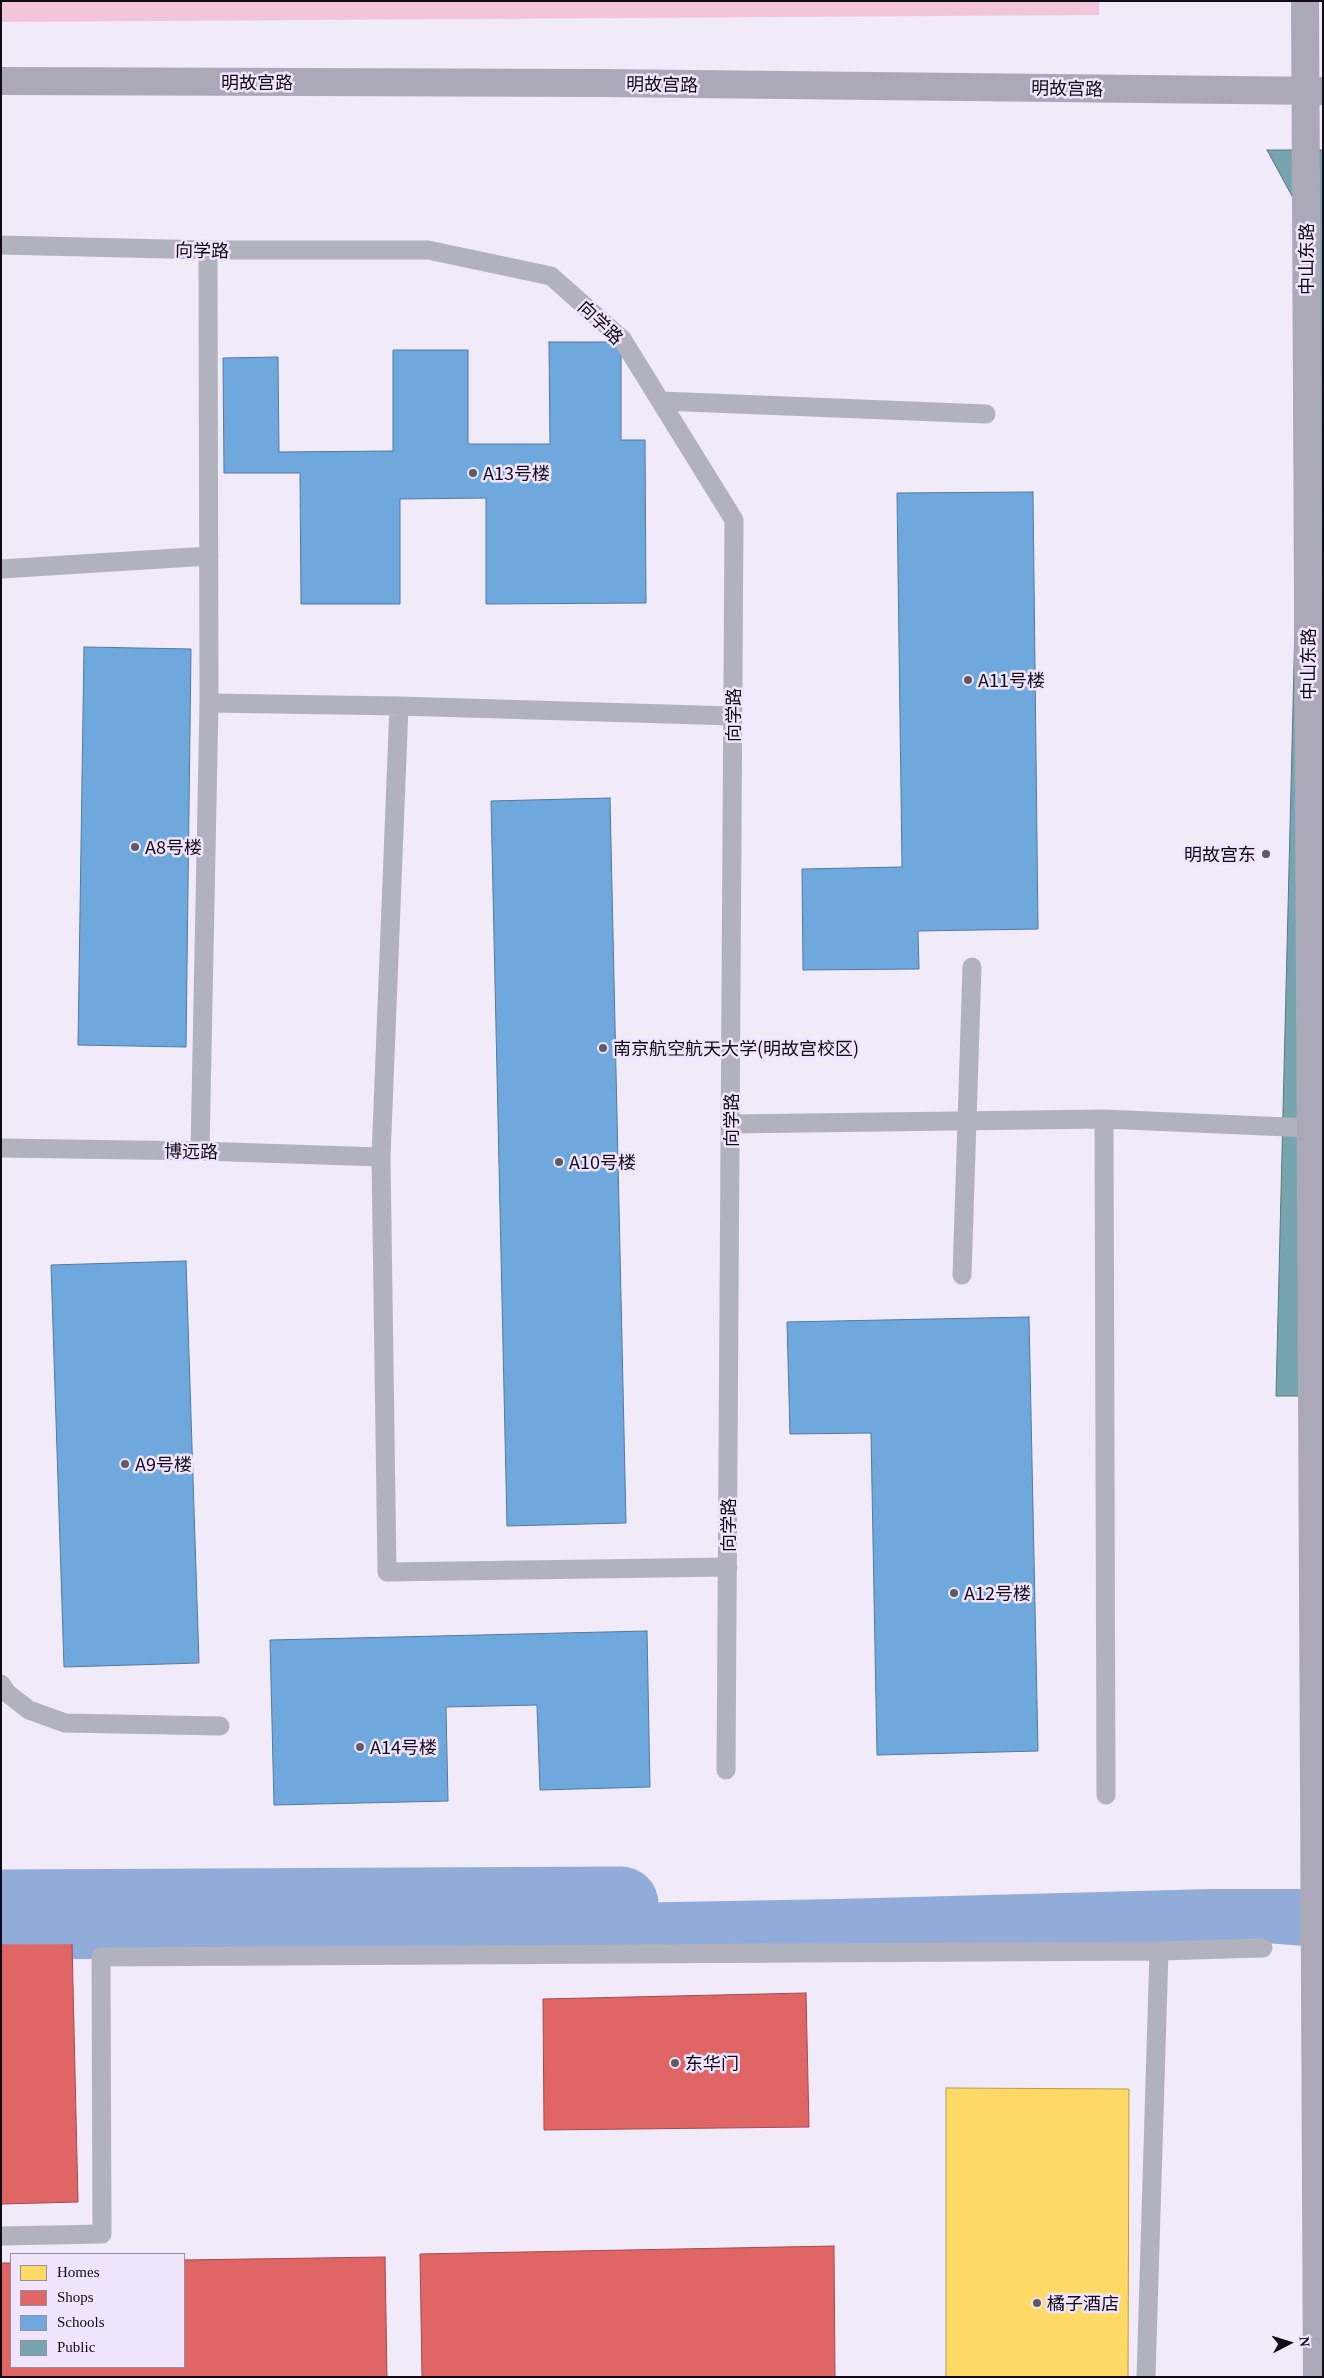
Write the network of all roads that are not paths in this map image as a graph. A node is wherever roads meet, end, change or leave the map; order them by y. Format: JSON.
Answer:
{"nodes":[{"id":1,"x":1305,"y":1,"type":"edge"},
{"id":2,"x":1,"y":81,"type":"edge"},
{"id":3,"x":1314,"y":91,"type":"edge"},
{"id":4,"x":1,"y":245,"type":"edge"},
{"id":5,"x":208,"y":250,"type":"junction"},
{"id":6,"x":661,"y":401,"type":"junction"},
{"id":7,"x":986,"y":414,"type":"dead end"},
{"id":8,"x":209,"y":556,"type":"junction"},
{"id":9,"x":1,"y":569,"type":"edge"},
{"id":10,"x":209,"y":704,"type":"junction"},
{"id":11,"x":399,"y":706,"type":"junction"},
{"id":12,"x":733,"y":716,"type":"junction"},
{"id":13,"x":972,"y":967,"type":"dead end"},
{"id":14,"x":1104,"y":1119,"type":"junction"},
{"id":15,"x":967,"y":1121,"type":"junction"},
{"id":16,"x":731,"y":1124,"type":"junction"},
{"id":17,"x":1310,"y":1128,"type":"junction"},
{"id":18,"x":1,"y":1148,"type":"edge"},
{"id":19,"x":200,"y":1151,"type":"junction"},
{"id":20,"x":381,"y":1157,"type":"junction"},
{"id":21,"x":962,"y":1275,"type":"dead end"},
{"id":22,"x":728,"y":1567,"type":"junction"},
{"id":23,"x":1,"y":1684,"type":"edge"},
{"id":24,"x":220,"y":1726,"type":"dead end"},
{"id":25,"x":726,"y":1770,"type":"dead end"},
{"id":26,"x":1106,"y":1794,"type":"dead end"},
{"id":27,"x":1263,"y":1948,"type":"dead end"},
{"id":28,"x":1159,"y":1951,"type":"junction"},
{"id":29,"x":1,"y":2236,"type":"edge"},
{"id":30,"x":1146,"y":2377,"type":"edge"},
{"id":31,"x":1317,"y":2377,"type":"edge"}],
"edges":[{"from":1,"to":3,"type":"main road","name":"中山东路"},
{"from":2,"to":3,"type":"main road","name":"明故宫路"},
{"from":3,"to":17,"type":"main road","name":"中山东路"},
{"from":4,"to":5,"type":"lane","name":"向学路"},
{"from":5,"to":6,"type":"lane","name":"向学路"},
{"from":5,"to":8,"type":"lane"},
{"from":6,"to":7,"type":"lane"},
{"from":6,"to":12,"type":"lane","name":"向学路"},
{"from":8,"to":9,"type":"lane"},
{"from":8,"to":10,"type":"lane"},
{"from":10,"to":11,"type":"lane"},
{"from":10,"to":19,"type":"lane"},
{"from":11,"to":12,"type":"lane"},
{"from":11,"to":20,"type":"lane"},
{"from":12,"to":16,"type":"lane","name":"向学路"},
{"from":13,"to":15,"type":"lane"},
{"from":14,"to":15,"type":"lane"},
{"from":14,"to":17,"type":"lane"},
{"from":14,"to":26,"type":"lane"},
{"from":15,"to":16,"type":"lane"},
{"from":15,"to":21,"type":"lane"},
{"from":16,"to":22,"type":"lane","name":"向学路"},
{"from":17,"to":31,"type":"main road","name":"中山东路"},
{"from":18,"to":19,"type":"lane","name":"博远路"},
{"from":19,"to":20,"type":"lane","name":"博远路"},
{"from":20,"to":22,"type":"lane"},
{"from":22,"to":25,"type":"lane","name":"向学路"},
{"from":23,"to":24,"type":"lane"},
{"from":27,"to":28,"type":"lane"},
{"from":28,"to":29,"type":"lane"},
{"from":28,"to":30,"type":"lane"}]}
